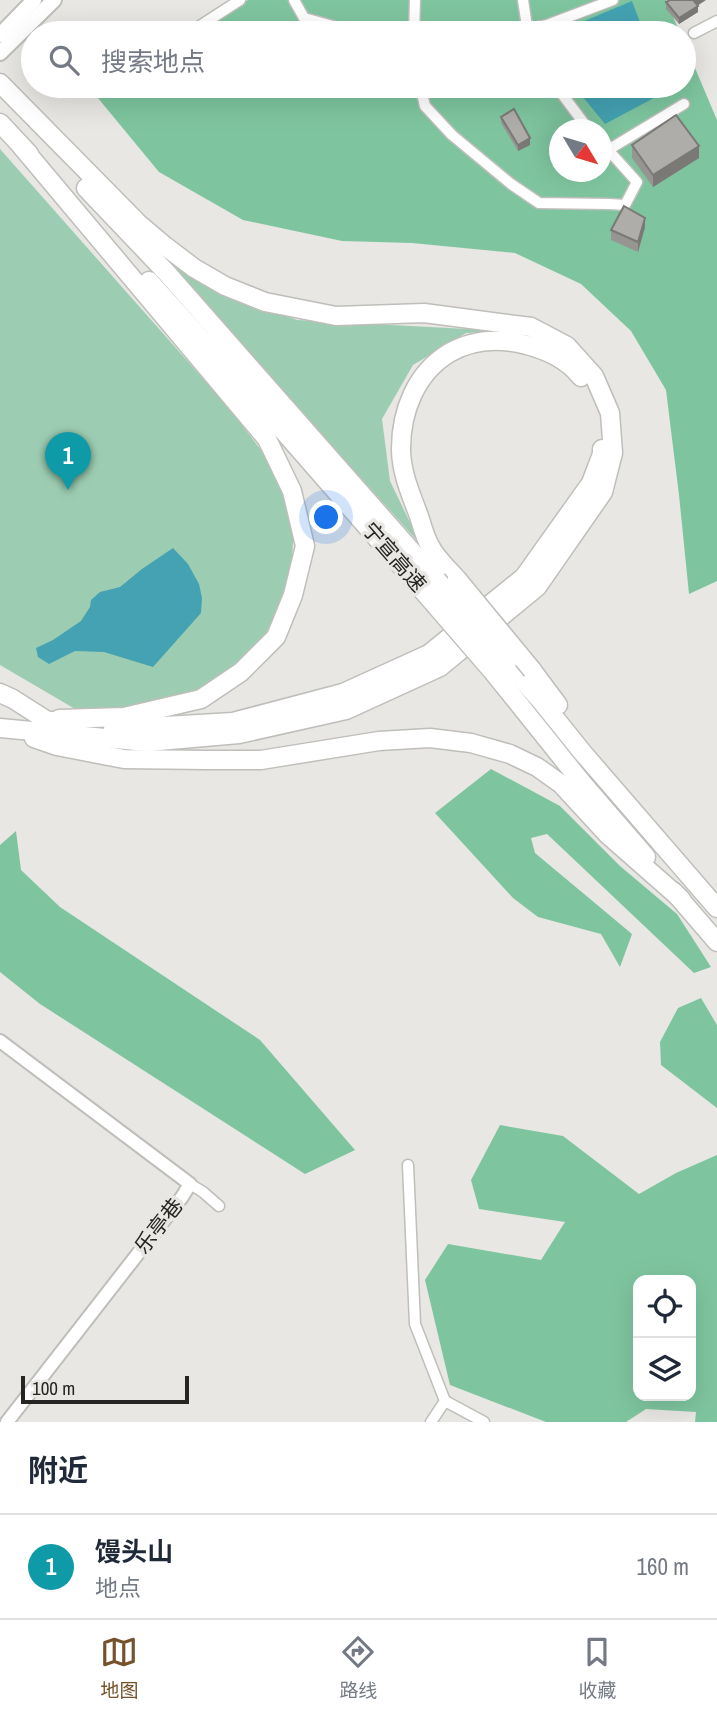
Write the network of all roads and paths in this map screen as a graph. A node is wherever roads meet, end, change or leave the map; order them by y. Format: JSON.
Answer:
{"nodes":[{"id":1,"x":34,"y":0,"type":"edge"},
{"id":2,"x":54,"y":0,"type":"edge"},
{"id":3,"x":240,"y":0,"type":"edge"},
{"id":4,"x":294,"y":0,"type":"edge"},
{"id":5,"x":415,"y":0,"type":"edge"},
{"id":6,"x":523,"y":0,"type":"edge"},
{"id":7,"x":613,"y":0,"type":"edge"},
{"id":8,"x":33,"y":21,"type":"edge"},
{"id":9,"x":208,"y":21,"type":"edge"},
{"id":10,"x":315,"y":21,"type":"edge"},
{"id":11,"x":414,"y":21,"type":"edge"},
{"id":12,"x":526,"y":21,"type":"edge"},
{"id":13,"x":558,"y":21,"type":"edge"},
{"id":14,"x":717,"y":22,"type":"edge"},
{"id":15,"x":21,"y":32,"type":"edge"},
{"id":16,"x":696,"y":32,"type":"edge"},
{"id":17,"x":0,"y":35,"type":"edge"},
{"id":18,"x":0,"y":53,"type":"edge"},
{"id":19,"x":0,"y":83,"type":"edge"},
{"id":20,"x":0,"y":96,"type":"edge"},
{"id":21,"x":423,"y":98,"type":"edge"},
{"id":22,"x":565,"y":98,"type":"edge"},
{"id":23,"x":684,"y":104,"type":"dead end"},
{"id":24,"x":18,"y":107,"type":"junction"},
{"id":25,"x":581,"y":119,"type":"edge"},
{"id":26,"x":0,"y":124,"type":"edge"},
{"id":27,"x":612,"y":142,"type":"edge"},
{"id":28,"x":22,"y":147,"type":"junction"},
{"id":29,"x":612,"y":154,"type":"edge"},
{"id":30,"x":431,"y":586,"type":"junction"},
{"id":31,"x":500,"y":668,"type":"junction"},
{"id":32,"x":0,"y":693,"type":"edge"},
{"id":33,"x":46,"y":720,"type":"junction"},
{"id":34,"x":7,"y":730,"type":"edge"},
{"id":35,"x":656,"y":837,"type":"junction"},
{"id":36,"x":681,"y":899,"type":"junction"},
{"id":37,"x":717,"y":908,"type":"edge"},
{"id":38,"x":717,"y":942,"type":"edge"},
{"id":39,"x":0,"y":1041,"type":"edge"},
{"id":40,"x":408,"y":1165,"type":"dead end"},
{"id":41,"x":190,"y":1184,"type":"junction"},
{"id":42,"x":219,"y":1206,"type":"dead end"},
{"id":43,"x":445,"y":1401,"type":"junction"},
{"id":44,"x":7,"y":1422,"type":"edge"},
{"id":45,"x":430,"y":1422,"type":"edge"},
{"id":46,"x":484,"y":1422,"type":"edge"}],
"edges":[{"from":1,"to":17,"type":"main road"},
{"from":2,"to":8,"type":"main road"},
{"from":3,"to":9,"type":"street"},
{"from":4,"to":10,"type":"street"},
{"from":5,"to":11,"type":"street"},
{"from":6,"to":12,"type":"street"},
{"from":7,"to":13,"type":"street"},
{"from":14,"to":16,"type":"street"},
{"from":15,"to":18,"type":"main road"},
{"from":19,"to":24,"type":"highway"},
{"from":20,"to":24,"type":"highway","name":"宁宣高速"},
{"from":21,"to":29,"type":"street"},
{"from":22,"to":25,"type":"street"},
{"from":23,"to":27,"type":"street"},
{"from":24,"to":30,"type":"highway","name":"宁宣高速"},
{"from":24,"to":34,"type":"highway"},
{"from":26,"to":28,"type":"highway","name":"宁宣高速"},
{"from":28,"to":30,"type":"highway","name":"宁宣高速"},
{"from":28,"to":33,"type":"highway"},
{"from":30,"to":31,"type":"highway","name":"宁宣高速","bridge":true},
{"from":31,"to":35,"type":"highway","name":"宁宣高速"},
{"from":31,"to":36,"type":"highway","name":"宁宣高速"},
{"from":32,"to":33,"type":"highway"},
{"from":33,"to":35,"type":"highway","bridge":true},
{"from":34,"to":36,"type":"highway"},
{"from":35,"to":37,"type":"highway","name":"宁宣高速"},
{"from":36,"to":38,"type":"highway","name":"宁宣高速"},
{"from":39,"to":41,"type":"street","name":"乐亭巷"},
{"from":40,"to":43,"type":"street"},
{"from":41,"to":42,"type":"street"},
{"from":41,"to":44,"type":"street","name":"乐亭巷"},
{"from":43,"to":45,"type":"street"},
{"from":43,"to":46,"type":"street"}]}
